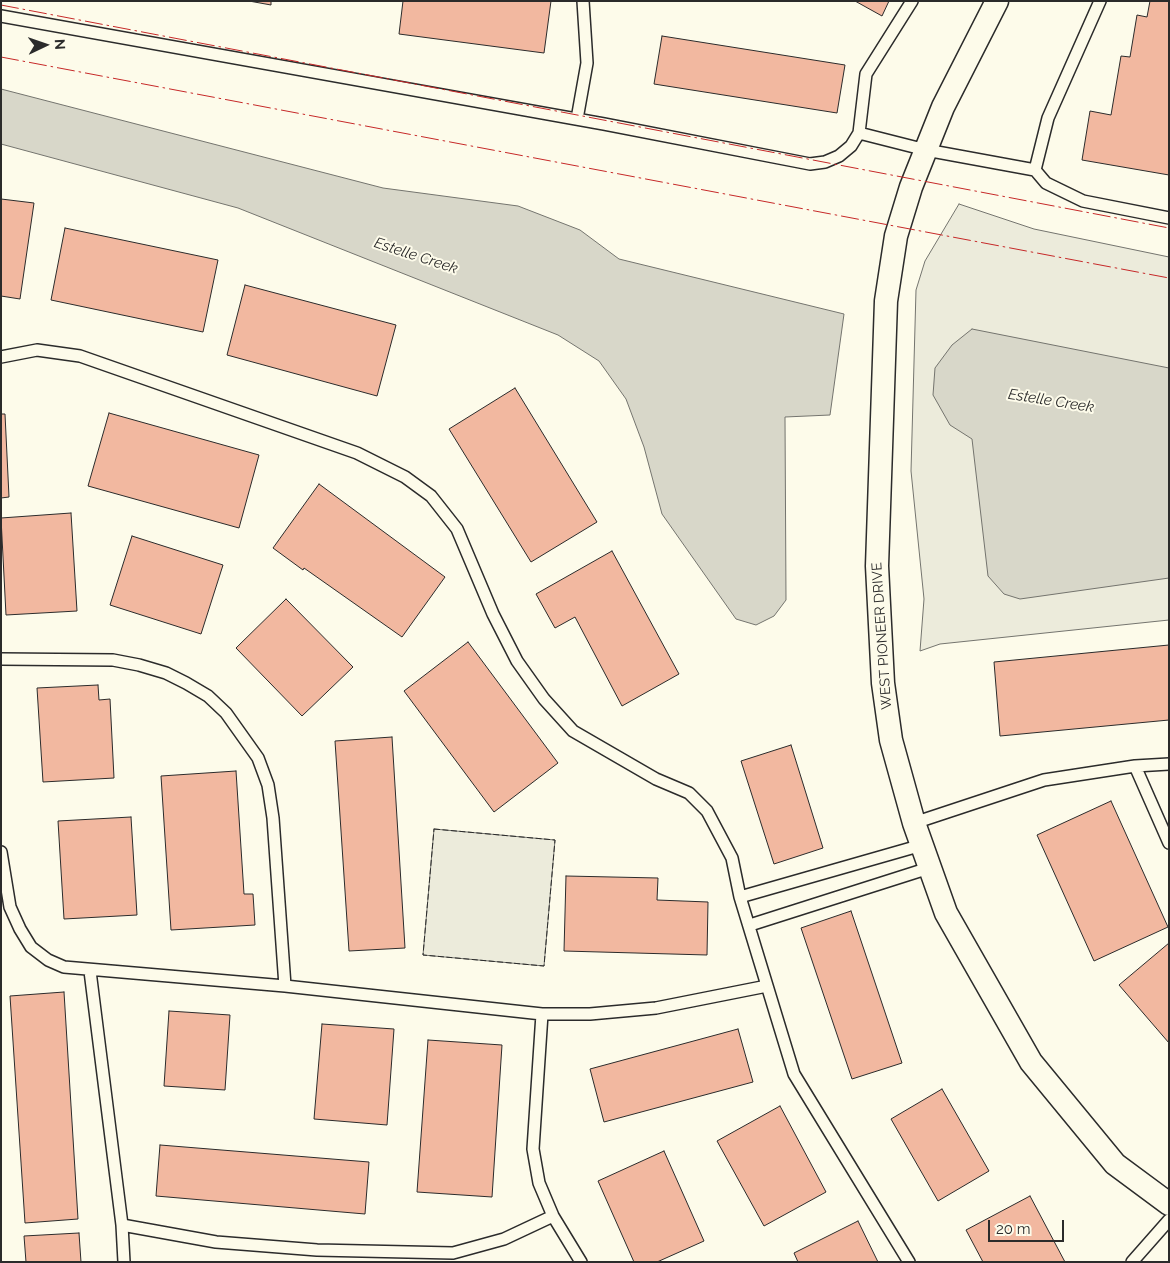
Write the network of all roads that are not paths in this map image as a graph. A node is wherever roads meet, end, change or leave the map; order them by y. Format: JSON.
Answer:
{"nodes":[{"id":1,"x":584,"y":1,"type":"edge"},
{"id":2,"x":912,"y":1,"type":"edge"},
{"id":3,"x":997,"y":1,"type":"edge"},
{"id":4,"x":1100,"y":1,"type":"edge"},
{"id":5,"x":1,"y":16,"type":"edge"},
{"id":6,"x":577,"y":119,"type":"junction"},
{"id":7,"x":860,"y":133,"type":"junction"},
{"id":8,"x":926,"y":150,"type":"junction"},
{"id":9,"x":1035,"y":170,"type":"junction"},
{"id":10,"x":1169,"y":218,"type":"edge"},
{"id":11,"x":1,"y":358,"type":"edge"},
{"id":12,"x":1,"y":659,"type":"edge"},
{"id":13,"x":1169,"y":764,"type":"edge"},
{"id":14,"x":1136,"y":766,"type":"junction"},
{"id":15,"x":914,"y":823,"type":"junction"},
{"id":16,"x":1169,"y":843,"type":"edge"},
{"id":17,"x":922,"y":846,"type":"junction"},
{"id":18,"x":1,"y":852,"type":"edge"},
{"id":19,"x":929,"y":868,"type":"junction"},
{"id":20,"x":740,"y":897,"type":"junction"},
{"id":21,"x":750,"y":925,"type":"junction"},
{"id":22,"x":90,"y":971,"type":"junction"},
{"id":23,"x":285,"y":986,"type":"junction"},
{"id":24,"x":767,"y":986,"type":"junction"},
{"id":25,"x":542,"y":1014,"type":"junction"},
{"id":26,"x":1169,"y":1204,"type":"edge"},
{"id":27,"x":553,"y":1216,"type":"junction"},
{"id":28,"x":1169,"y":1220,"type":"edge"},
{"id":29,"x":122,"y":1225,"type":"junction"},
{"id":30,"x":124,"y":1262,"type":"edge"},
{"id":31,"x":581,"y":1262,"type":"edge"},
{"id":32,"x":909,"y":1262,"type":"edge"},
{"id":33,"x":1132,"y":1262,"type":"edge"}],
"edges":[{"from":1,"to":6,"type":"lane"},
{"from":2,"to":7,"type":"lane"},
{"from":3,"to":8,"type":"street","name":"WEST PIONEER DRIVE"},
{"from":4,"to":9,"type":"lane"},
{"from":5,"to":6,"type":"lane"},
{"from":6,"to":7,"type":"lane"},
{"from":7,"to":8,"type":"lane"},
{"from":8,"to":9,"type":"lane"},
{"from":8,"to":15,"type":"street","name":"WEST PIONEER DRIVE"},
{"from":9,"to":10,"type":"lane"},
{"from":11,"to":20,"type":"lane"},
{"from":12,"to":23,"type":"lane"},
{"from":13,"to":14,"type":"lane"},
{"from":14,"to":15,"type":"lane"},
{"from":14,"to":16,"type":"lane"},
{"from":15,"to":17,"type":"street","name":"WEST PIONEER DRIVE"},
{"from":17,"to":19,"type":"street","name":"WEST PIONEER DRIVE"},
{"from":17,"to":20,"type":"lane"},
{"from":18,"to":22,"type":"lane"},
{"from":19,"to":21,"type":"lane"},
{"from":19,"to":26,"type":"street","name":"WEST PIONEER DRIVE"},
{"from":20,"to":21,"type":"lane"},
{"from":21,"to":24,"type":"lane"},
{"from":22,"to":23,"type":"lane"},
{"from":22,"to":29,"type":"lane"},
{"from":23,"to":25,"type":"lane"},
{"from":24,"to":25,"type":"lane"},
{"from":24,"to":32,"type":"lane"},
{"from":25,"to":27,"type":"lane"},
{"from":27,"to":29,"type":"lane"},
{"from":27,"to":31,"type":"lane"},
{"from":28,"to":33,"type":"lane"},
{"from":29,"to":30,"type":"lane"}]}
